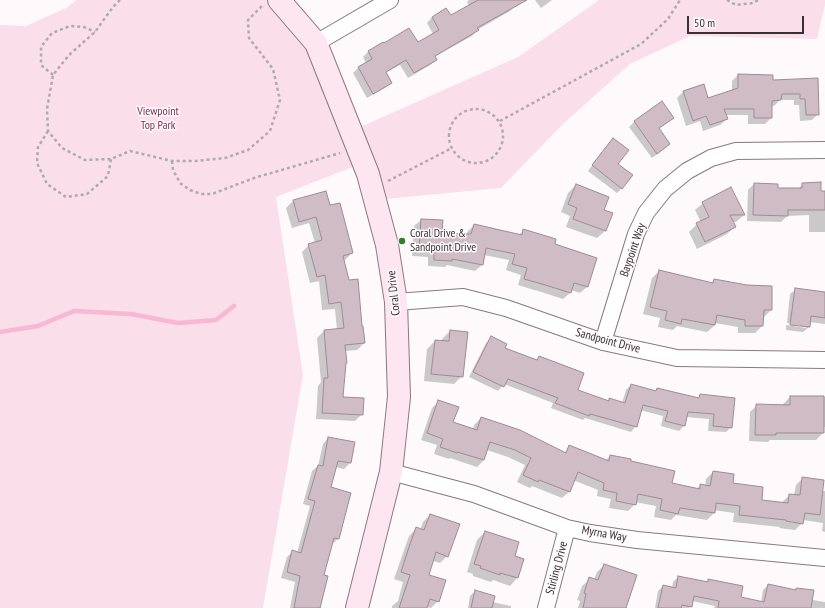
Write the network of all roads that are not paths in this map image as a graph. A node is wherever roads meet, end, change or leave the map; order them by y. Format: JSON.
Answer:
{"nodes":[{"id":1,"x":390,"y":0,"type":"edge"},
{"id":2,"x":271,"y":3,"type":"edge"},
{"id":3,"x":316,"y":43,"type":"junction"},
{"id":4,"x":825,"y":150,"type":"edge"},
{"id":5,"x":396,"y":302,"type":"junction"},
{"id":6,"x":603,"y":342,"type":"junction"},
{"id":7,"x":825,"y":360,"type":"edge"},
{"id":8,"x":391,"y":472,"type":"junction"},
{"id":9,"x":567,"y":528,"type":"junction"},
{"id":10,"x":825,"y":558,"type":"edge"},
{"id":11,"x":357,"y":608,"type":"edge"},
{"id":12,"x":546,"y":608,"type":"edge"}],
"edges":[{"from":1,"to":3,"type":"street"},
{"from":2,"to":3,"type":"street","name":"Coral Drive"},
{"from":3,"to":5,"type":"street","name":"Coral Drive"},
{"from":4,"to":6,"type":"street","name":"Baypoint Way"},
{"from":5,"to":6,"type":"street","name":"Sandpoint Drive"},
{"from":5,"to":8,"type":"street","name":"Coral Drive"},
{"from":6,"to":7,"type":"street","name":"Sandpoint Drive"},
{"from":8,"to":9,"type":"street","name":"Myrna Way"},
{"from":8,"to":11,"type":"street","name":"Coral Drive"},
{"from":9,"to":10,"type":"street","name":"Myrna Way"},
{"from":9,"to":12,"type":"street","name":"Stirling Drive"}]}
